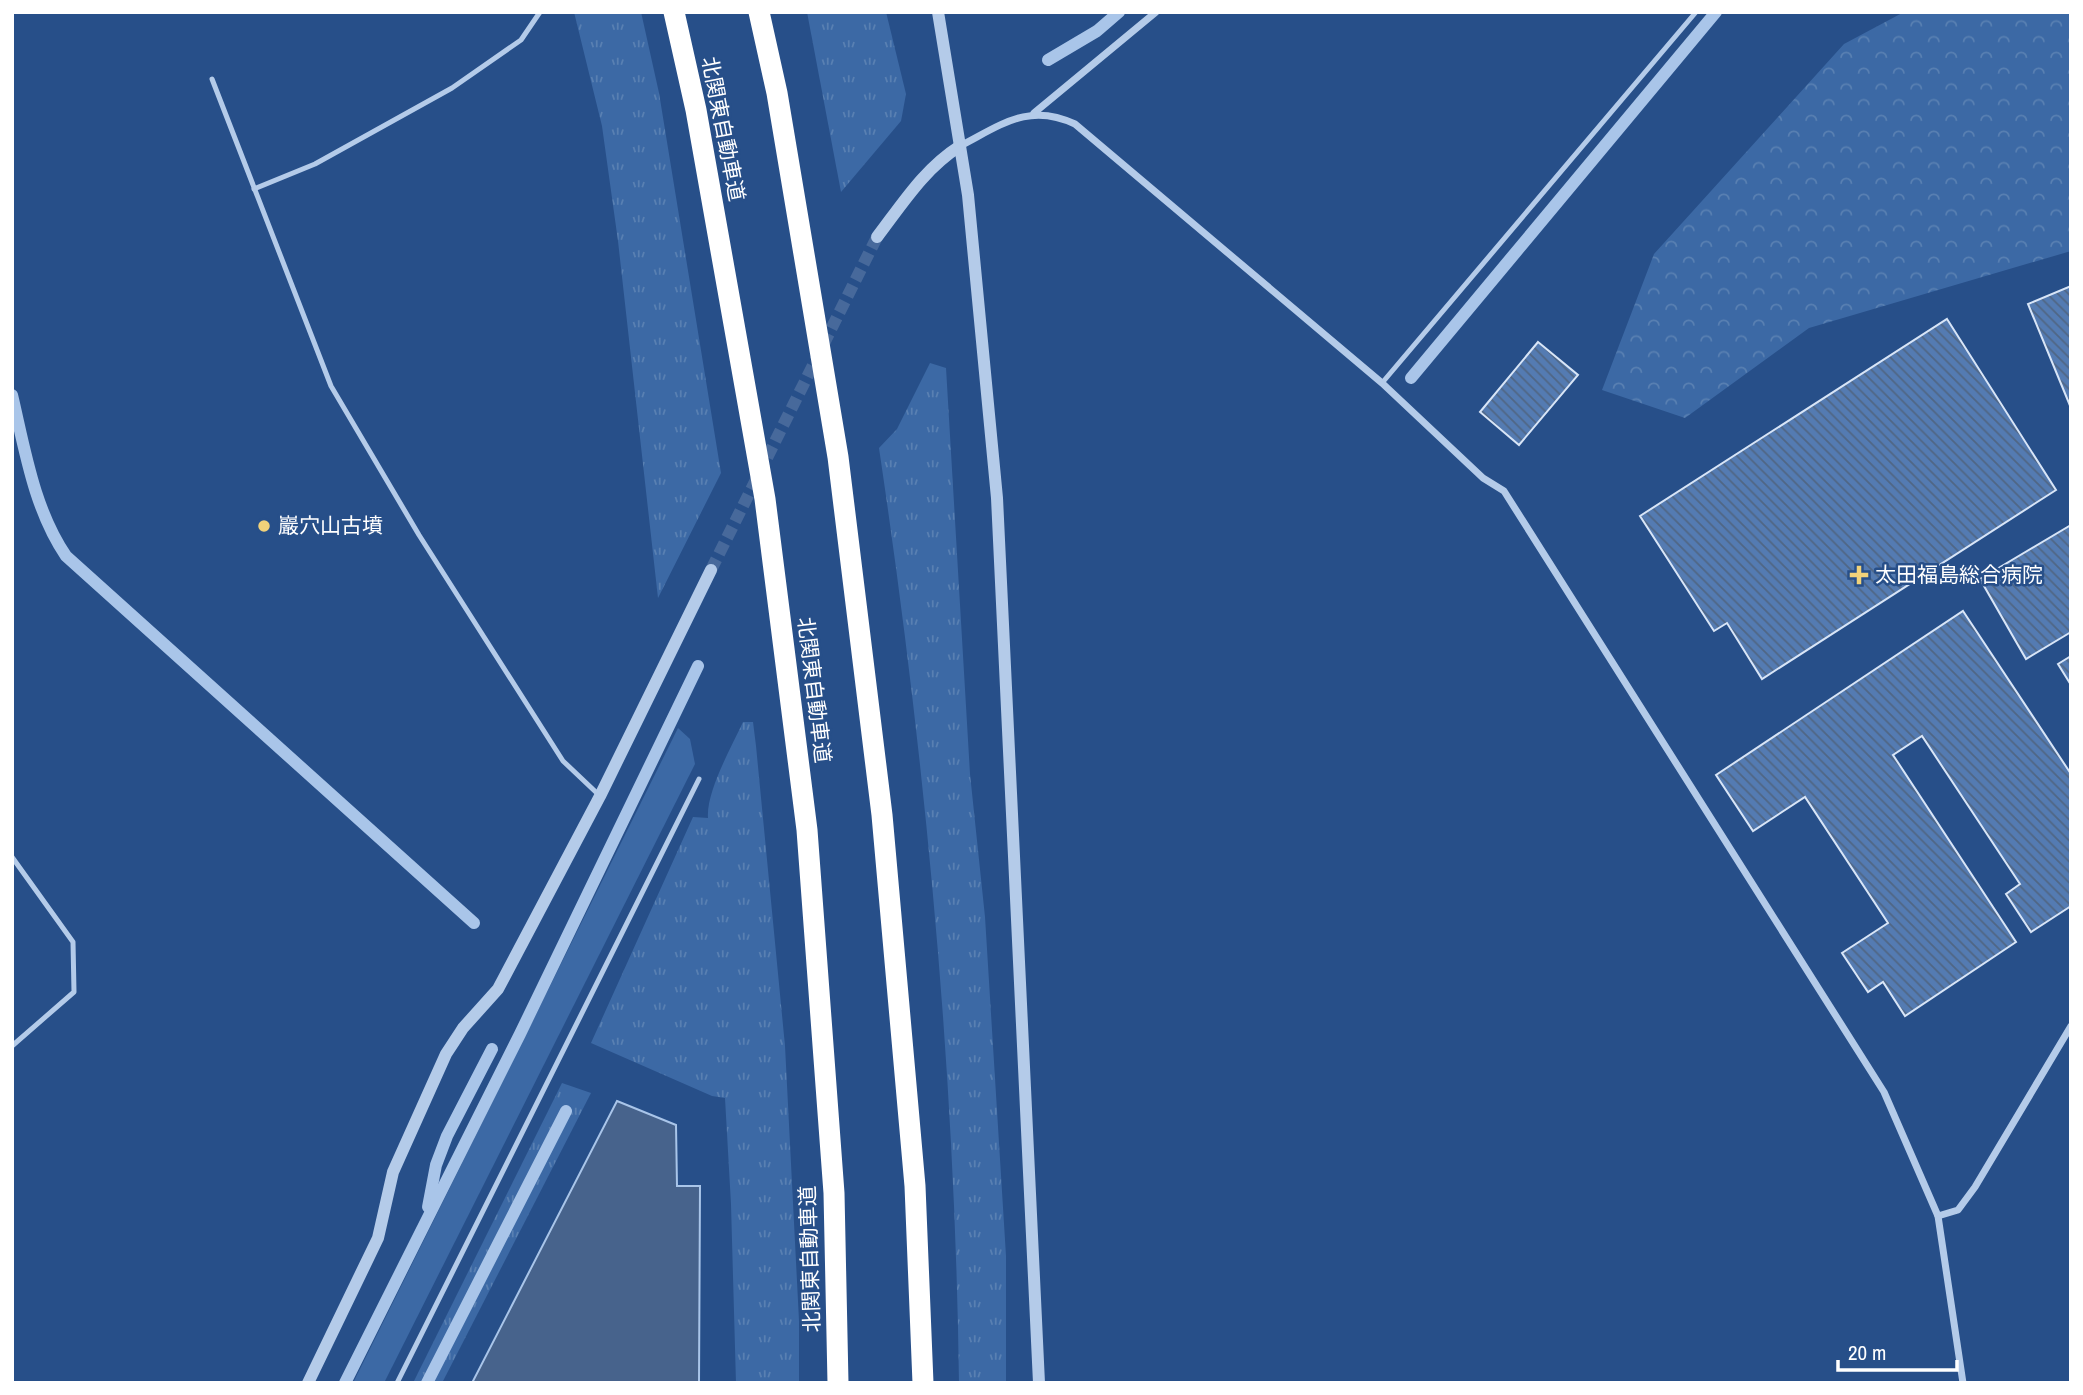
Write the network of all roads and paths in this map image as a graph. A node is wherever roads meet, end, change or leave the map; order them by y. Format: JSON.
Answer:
{"nodes":[{"id":1,"x":540,"y":12,"type":"edge"},
{"id":2,"x":674,"y":12,"type":"edge"},
{"id":3,"x":759,"y":12,"type":"edge"},
{"id":4,"x":938,"y":12,"type":"edge"},
{"id":5,"x":1156,"y":12,"type":"edge"},
{"id":6,"x":1696,"y":12,"type":"edge"},
{"id":7,"x":212,"y":79,"type":"dead end"},
{"id":8,"x":1034,"y":114,"type":"junction"},
{"id":9,"x":960,"y":146,"type":"junction"},
{"id":10,"x":254,"y":189,"type":"junction"},
{"id":11,"x":877,"y":237,"type":"tunnel mouth"},
{"id":12,"x":1382,"y":383,"type":"junction"},
{"id":13,"x":710,"y":570,"type":"tunnel mouth"},
{"id":14,"x":699,"y":779,"type":"dead end"},
{"id":15,"x":600,"y":796,"type":"junction"},
{"id":16,"x":12,"y":857,"type":"edge"},
{"id":17,"x":2071,"y":1026,"type":"edge"},
{"id":18,"x":12,"y":1046,"type":"edge"},
{"id":19,"x":1938,"y":1216,"type":"junction"},
{"id":20,"x":308,"y":1383,"type":"edge"},
{"id":21,"x":397,"y":1383,"type":"edge"},
{"id":22,"x":838,"y":1383,"type":"edge"},
{"id":23,"x":923,"y":1383,"type":"edge"},
{"id":24,"x":1039,"y":1383,"type":"edge"},
{"id":25,"x":1963,"y":1383,"type":"edge"}],
"edges":[{"from":1,"to":10,"type":"lane"},
{"from":2,"to":22,"type":"highway","name":"北関東自動車道"},
{"from":3,"to":23,"type":"highway"},
{"from":4,"to":9,"type":"street"},
{"from":5,"to":8,"type":"street"},
{"from":6,"to":12,"type":"lane"},
{"from":7,"to":10,"type":"lane"},
{"from":8,"to":9,"type":"street"},
{"from":8,"to":12,"type":"street"},
{"from":9,"to":11,"type":"street"},
{"from":9,"to":24,"type":"street"},
{"from":10,"to":15,"type":"lane"},
{"from":12,"to":19,"type":"street"},
{"from":13,"to":15,"type":"street"},
{"from":14,"to":21,"type":"lane"},
{"from":15,"to":20,"type":"street"},
{"from":16,"to":18,"type":"lane"},
{"from":17,"to":19,"type":"street"},
{"from":19,"to":25,"type":"street"}]}
